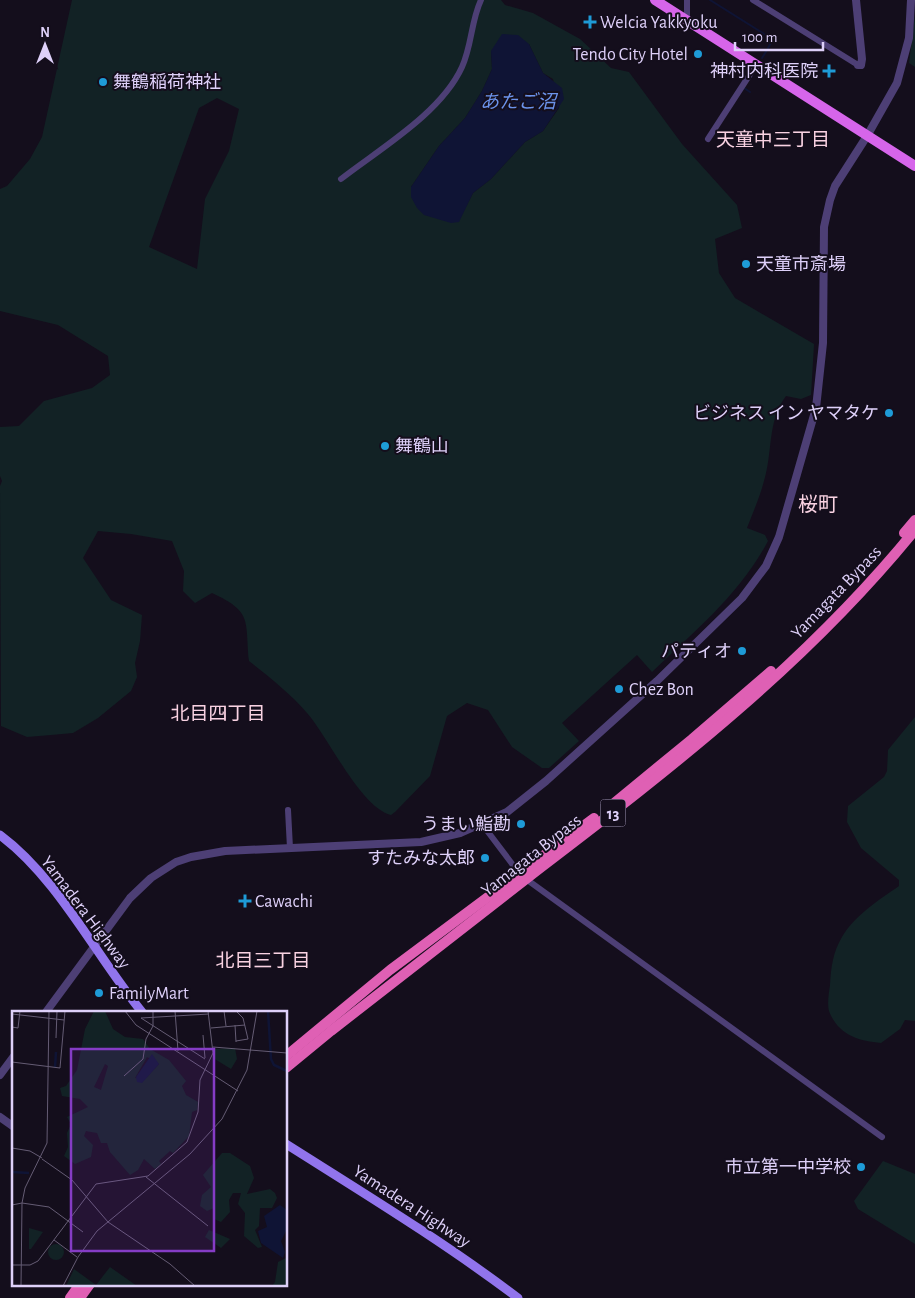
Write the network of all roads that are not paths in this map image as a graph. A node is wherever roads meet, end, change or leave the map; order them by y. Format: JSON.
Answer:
{"nodes":[{"id":1,"x":481,"y":0,"type":"edge"},
{"id":2,"x":654,"y":0,"type":"edge"},
{"id":3,"x":687,"y":0,"type":"edge"},
{"id":4,"x":753,"y":0,"type":"edge"},
{"id":5,"x":856,"y":0,"type":"edge"},
{"id":6,"x":912,"y":0,"type":"edge"},
{"id":7,"x":687,"y":21,"type":"junction"},
{"id":8,"x":756,"y":65,"type":"junction"},
{"id":9,"x":858,"y":65,"type":"joint"},
{"id":10,"x":868,"y":136,"type":"junction"},
{"id":11,"x":708,"y":140,"type":"dead end"},
{"id":12,"x":915,"y":166,"type":"edge"},
{"id":13,"x":341,"y":179,"type":"dead end"},
{"id":14,"x":915,"y":520,"type":"edge"},
{"id":15,"x":915,"y":530,"type":"edge"},
{"id":16,"x":288,"y":810,"type":"dead end"},
{"id":17,"x":482,"y":824,"type":"junction"},
{"id":18,"x":0,"y":835,"type":"edge"},
{"id":19,"x":290,"y":848,"type":"junction"},
{"id":20,"x":523,"y":876,"type":"junction"},
{"id":21,"x":94,"y":947,"type":"junction"},
{"id":22,"x":47,"y":1011,"type":"edge"},
{"id":23,"x":141,"y":1011,"type":"edge"},
{"id":24,"x":288,"y":1054,"type":"edge"},
{"id":25,"x":12,"y":1059,"type":"edge"},
{"id":26,"x":288,"y":1066,"type":"edge"},
{"id":27,"x":0,"y":1075,"type":"edge"},
{"id":28,"x":0,"y":1117,"type":"edge"},
{"id":29,"x":12,"y":1126,"type":"edge"},
{"id":30,"x":882,"y":1137,"type":"dead end"},
{"id":31,"x":288,"y":1145,"type":"edge"},
{"id":32,"x":79,"y":1286,"type":"edge"},
{"id":33,"x":89,"y":1286,"type":"edge"},
{"id":34,"x":70,"y":1298,"type":"edge"},
{"id":35,"x":80,"y":1298,"type":"edge"},
{"id":36,"x":518,"y":1298,"type":"edge"}],
"edges":[{"from":1,"to":13,"type":"street"},
{"from":2,"to":7,"type":"main road"},
{"from":3,"to":7,"type":"street"},
{"from":4,"to":9,"type":"street"},
{"from":5,"to":9,"type":"street"},
{"from":6,"to":10,"type":"street"},
{"from":7,"to":8,"type":"main road"},
{"from":8,"to":10,"type":"main road"},
{"from":8,"to":11,"type":"street"},
{"from":10,"to":12,"type":"main road"},
{"from":10,"to":17,"type":"street"},
{"from":14,"to":20,"type":"highway","name":"Yamagata Bypass","number":"13"},
{"from":15,"to":20,"type":"highway","name":"Yamagata Bypass","number":"13"},
{"from":16,"to":19,"type":"street"},
{"from":17,"to":19,"type":"street"},
{"from":17,"to":20,"type":"street"},
{"from":18,"to":21,"type":"main road","name":"Yamadera Highway"},
{"from":19,"to":21,"type":"street"},
{"from":20,"to":24,"type":"highway","name":"Yamagata Bypass","number":"13"},
{"from":20,"to":26,"type":"highway","name":"Yamagata Bypass","number":"13"},
{"from":20,"to":30,"type":"street"},
{"from":21,"to":22,"type":"street"},
{"from":21,"to":23,"type":"main road","name":"Yamadera Highway"},
{"from":25,"to":27,"type":"street"},
{"from":28,"to":29,"type":"street"},
{"from":31,"to":36,"type":"main road","name":"Yamadera Highway"},
{"from":32,"to":34,"type":"highway"},
{"from":33,"to":35,"type":"highway"}]}
